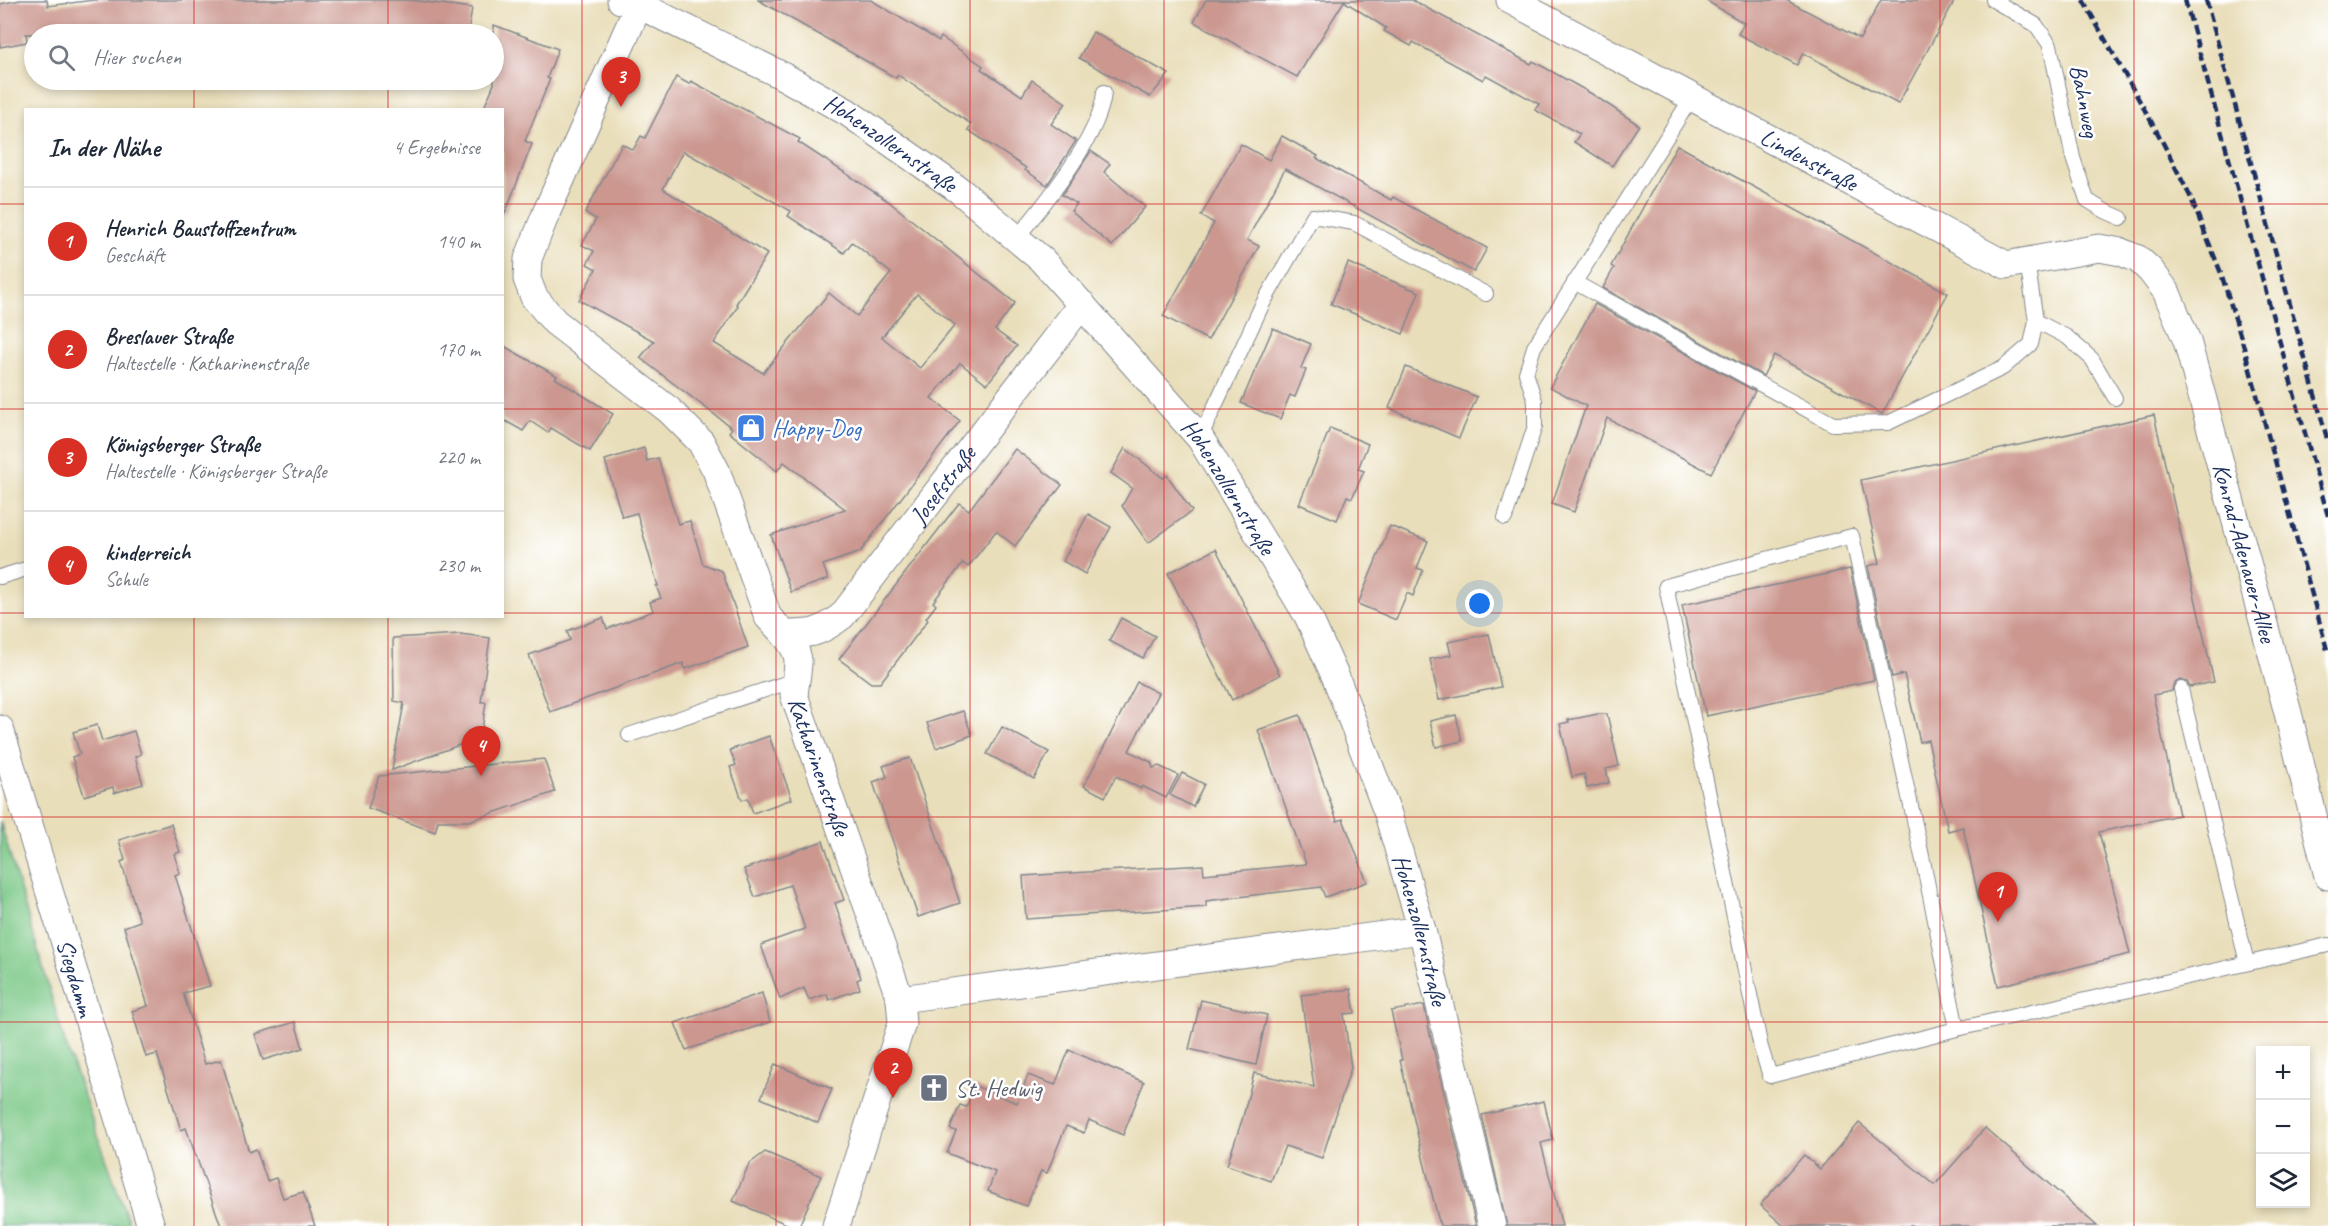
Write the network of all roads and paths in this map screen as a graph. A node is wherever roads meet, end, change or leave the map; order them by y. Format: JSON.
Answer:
{"nodes":[{"id":1,"x":1510,"y":0,"type":"edge"},
{"id":2,"x":1993,"y":0,"type":"edge"},
{"id":3,"x":634,"y":2,"type":"edge"},
{"id":4,"x":1104,"y":92,"type":"dead end"},
{"id":5,"x":1692,"y":98,"type":"junction"},
{"id":6,"x":2121,"y":218,"type":"dead end"},
{"id":7,"x":1016,"y":239,"type":"junction"},
{"id":8,"x":2121,"y":252,"type":"joint"},
{"id":9,"x":2028,"y":261,"type":"junction"},
{"id":10,"x":1574,"y":282,"type":"junction"},
{"id":11,"x":1486,"y":294,"type":"dead end"},
{"id":12,"x":1082,"y":304,"type":"junction"},
{"id":13,"x":2036,"y":321,"type":"junction"},
{"id":14,"x":2115,"y":398,"type":"dead end"},
{"id":15,"x":1200,"y":438,"type":"junction"},
{"id":16,"x":1505,"y":518,"type":"dead end"},
{"id":17,"x":24,"y":570,"type":"edge"},
{"id":18,"x":0,"y":577,"type":"edge"},
{"id":19,"x":784,"y":634,"type":"junction"},
{"id":20,"x":795,"y":680,"type":"junction"},
{"id":21,"x":2181,"y":689,"type":"dead end"},
{"id":22,"x":0,"y":729,"type":"edge"},
{"id":23,"x":629,"y":735,"type":"dead end"},
{"id":24,"x":2328,"y":876,"type":"edge"},
{"id":25,"x":1422,"y":930,"type":"junction"},
{"id":26,"x":2328,"y":945,"type":"edge"},
{"id":27,"x":2247,"y":963,"type":"junction"},
{"id":28,"x":900,"y":999,"type":"junction"},
{"id":29,"x":1957,"y":1029,"type":"junction"},
{"id":30,"x":151,"y":1226,"type":"edge"},
{"id":31,"x":836,"y":1226,"type":"edge"},
{"id":32,"x":1492,"y":1226,"type":"edge"}],
"edges":[{"from":1,"to":5,"type":"street","name":"Lindenstraße"},
{"from":2,"to":6,"type":"lane","name":"Bahnweg"},
{"from":3,"to":7,"type":"street","name":"Hohenzollernstraße"},
{"from":3,"to":19,"type":"street","name":"Katharinenstraße"},
{"from":4,"to":7,"type":"lane"},
{"from":5,"to":9,"type":"street","name":"Lindenstraße"},
{"from":5,"to":10,"type":"lane"},
{"from":7,"to":12,"type":"street","name":"Hohenzollernstraße"},
{"from":8,"to":9,"type":"street","name":"Lindenstraße"},
{"from":8,"to":24,"type":"street","name":"Konrad-Adenauer-Allee"},
{"from":9,"to":13,"type":"lane"},
{"from":10,"to":13,"type":"lane"},
{"from":10,"to":16,"type":"lane"},
{"from":11,"to":15,"type":"lane"},
{"from":12,"to":15,"type":"street","name":"Hohenzollernstraße"},
{"from":12,"to":19,"type":"street","name":"Josefstraße"},
{"from":13,"to":14,"type":"lane"},
{"from":15,"to":25,"type":"street","name":"Hohenzollernstraße"},
{"from":17,"to":18,"type":"lane"},
{"from":19,"to":20,"type":"street","name":"Katharinenstraße"},
{"from":20,"to":23,"type":"lane"},
{"from":20,"to":28,"type":"street","name":"Katharinenstraße"},
{"from":21,"to":27,"type":"lane"},
{"from":22,"to":30,"type":"street","name":"Siegdamm"},
{"from":25,"to":28,"type":"street"},
{"from":25,"to":32,"type":"street","name":"Hohenzollernstraße"},
{"from":26,"to":27,"type":"lane"},
{"from":27,"to":29,"type":"lane"},
{"from":28,"to":31,"type":"street","name":"Katharinenstraße"},
{"from":29,"to":29,"type":"lane"}]}
